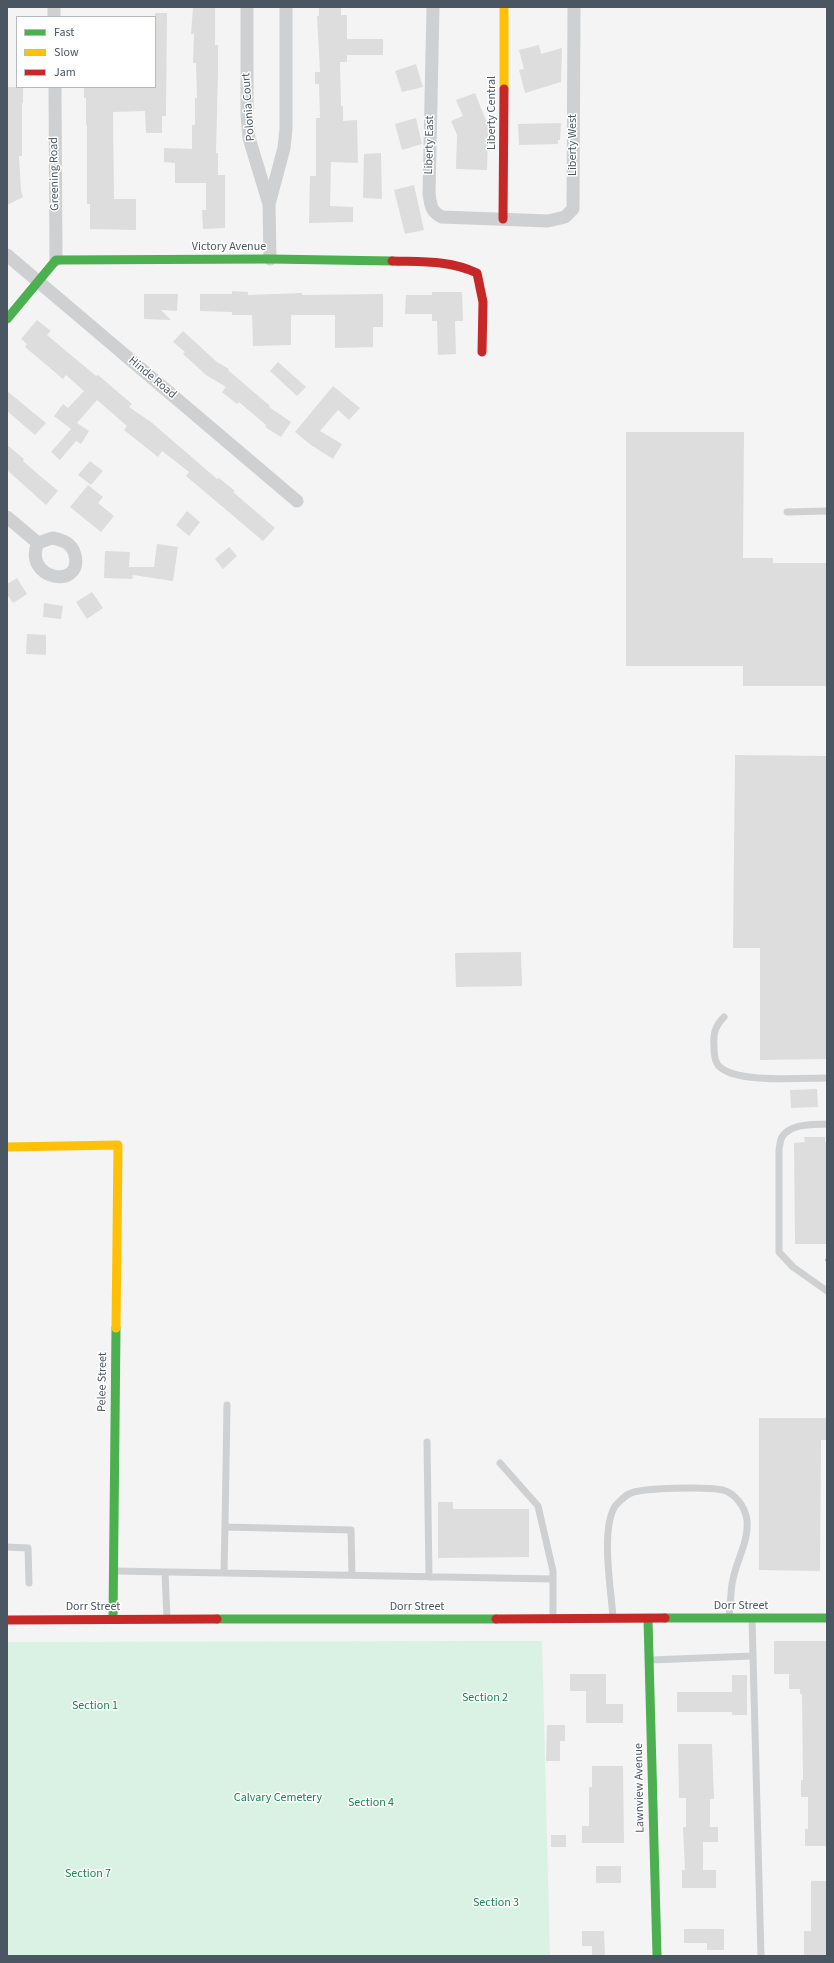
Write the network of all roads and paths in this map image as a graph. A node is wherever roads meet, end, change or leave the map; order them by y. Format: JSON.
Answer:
{"nodes":[{"id":1,"x":247,"y":7,"type":"edge"},
{"id":2,"x":286,"y":7,"type":"edge"},
{"id":3,"x":433,"y":7,"type":"edge"},
{"id":4,"x":504,"y":7,"type":"edge"},
{"id":5,"x":574,"y":7,"type":"edge"},
{"id":6,"x":55,"y":88,"type":"edge"},
{"id":7,"x":269,"y":204,"type":"junction"},
{"id":8,"x":503,"y":219,"type":"junction"},
{"id":9,"x":7,"y":255,"type":"edge"},
{"id":10,"x":270,"y":259,"type":"junction"},
{"id":11,"x":56,"y":260,"type":"junction"},
{"id":12,"x":38,"y":282,"type":"junction"},
{"id":13,"x":7,"y":319,"type":"edge"},
{"id":14,"x":482,"y":352,"type":"dead end"},
{"id":15,"x":297,"y":502,"type":"dead end"},
{"id":16,"x":827,"y":511,"type":"edge"},
{"id":17,"x":787,"y":512,"type":"dead end"},
{"id":18,"x":7,"y":517,"type":"edge"},
{"id":19,"x":38,"y":543,"type":"dead end"},
{"id":20,"x":724,"y":1017,"type":"dead end"},
{"id":21,"x":827,"y":1078,"type":"edge"},
{"id":22,"x":827,"y":1124,"type":"edge"},
{"id":23,"x":7,"y":1147,"type":"edge"},
{"id":24,"x":827,"y":1291,"type":"edge"},
{"id":25,"x":226,"y":1405,"type":"dead end"},
{"id":26,"x":427,"y":1442,"type":"dead end"},
{"id":27,"x":500,"y":1463,"type":"dead end"},
{"id":28,"x":225,"y":1527,"type":"junction"},
{"id":29,"x":7,"y":1547,"type":"edge"},
{"id":30,"x":114,"y":1571,"type":"junction"},
{"id":31,"x":165,"y":1572,"type":"junction"},
{"id":32,"x":224,"y":1573,"type":"junction"},
{"id":33,"x":352,"y":1575,"type":"junction"},
{"id":34,"x":429,"y":1576,"type":"junction"},
{"id":35,"x":553,"y":1579,"type":"junction"},
{"id":36,"x":29,"y":1583,"type":"dead end"},
{"id":37,"x":729,"y":1618,"type":"junction"},
{"id":38,"x":752,"y":1618,"type":"junction"},
{"id":39,"x":827,"y":1618,"type":"edge"},
{"id":40,"x":113,"y":1619,"type":"junction"},
{"id":41,"x":167,"y":1619,"type":"junction"},
{"id":42,"x":553,"y":1619,"type":"junction"},
{"id":43,"x":613,"y":1619,"type":"junction"},
{"id":44,"x":648,"y":1619,"type":"junction"},
{"id":45,"x":7,"y":1620,"type":"edge"},
{"id":46,"x":752,"y":1656,"type":"junction"},
{"id":47,"x":649,"y":1660,"type":"junction"},
{"id":48,"x":657,"y":1956,"type":"edge"},
{"id":49,"x":761,"y":1956,"type":"edge"}],
"edges":[{"from":1,"to":7,"type":"street","name":"Polonia Court"},
{"from":2,"to":7,"type":"street","name":"Polonia Court"},
{"from":3,"to":8,"type":"street","name":"Liberty East"},
{"from":4,"to":8,"type":"street","name":"Liberty Central"},
{"from":5,"to":8,"type":"street","name":"Liberty West"},
{"from":6,"to":11,"type":"street","name":"Greening Road"},
{"from":7,"to":10,"type":"street","name":"Polonia Court"},
{"from":9,"to":12,"type":"street","name":"Hinde Road"},
{"from":10,"to":11,"type":"street","name":"Victory Avenue"},
{"from":10,"to":14,"type":"street","name":"Victory Avenue"},
{"from":11,"to":12,"type":"street"},
{"from":12,"to":13,"type":"street"},
{"from":12,"to":15,"type":"street","name":"Hinde Road"},
{"from":16,"to":17,"type":"lane"},
{"from":18,"to":19,"type":"street"},
{"from":20,"to":21,"type":"lane"},
{"from":22,"to":24,"type":"lane"},
{"from":23,"to":30,"type":"street","name":"Pelee Street"},
{"from":25,"to":28,"type":"lane"},
{"from":26,"to":34,"type":"lane"},
{"from":27,"to":35,"type":"lane"},
{"from":28,"to":32,"type":"lane"},
{"from":28,"to":33,"type":"lane"},
{"from":29,"to":36,"type":"lane"},
{"from":30,"to":31,"type":"lane"},
{"from":30,"to":40,"type":"street","name":"Pelee Street"},
{"from":31,"to":32,"type":"lane"},
{"from":31,"to":41,"type":"lane"},
{"from":32,"to":33,"type":"lane"},
{"from":33,"to":34,"type":"lane"},
{"from":34,"to":35,"type":"lane"},
{"from":35,"to":42,"type":"lane"},
{"from":37,"to":38,"type":"street","name":"Dorr Street"},
{"from":37,"to":43,"type":"lane"},
{"from":37,"to":44,"type":"street","name":"Dorr Street"},
{"from":38,"to":39,"type":"street","name":"Dorr Street"},
{"from":38,"to":46,"type":"lane"},
{"from":40,"to":41,"type":"street","name":"Dorr Street"},
{"from":40,"to":45,"type":"street","name":"Dorr Street"},
{"from":41,"to":42,"type":"street","name":"Dorr Street"},
{"from":42,"to":43,"type":"street","name":"Dorr Street"},
{"from":43,"to":44,"type":"street","name":"Dorr Street"},
{"from":44,"to":47,"type":"street","name":"Lawnview Avenue"},
{"from":46,"to":47,"type":"lane"},
{"from":46,"to":49,"type":"lane"},
{"from":47,"to":48,"type":"street","name":"Lawnview Avenue"}]}
